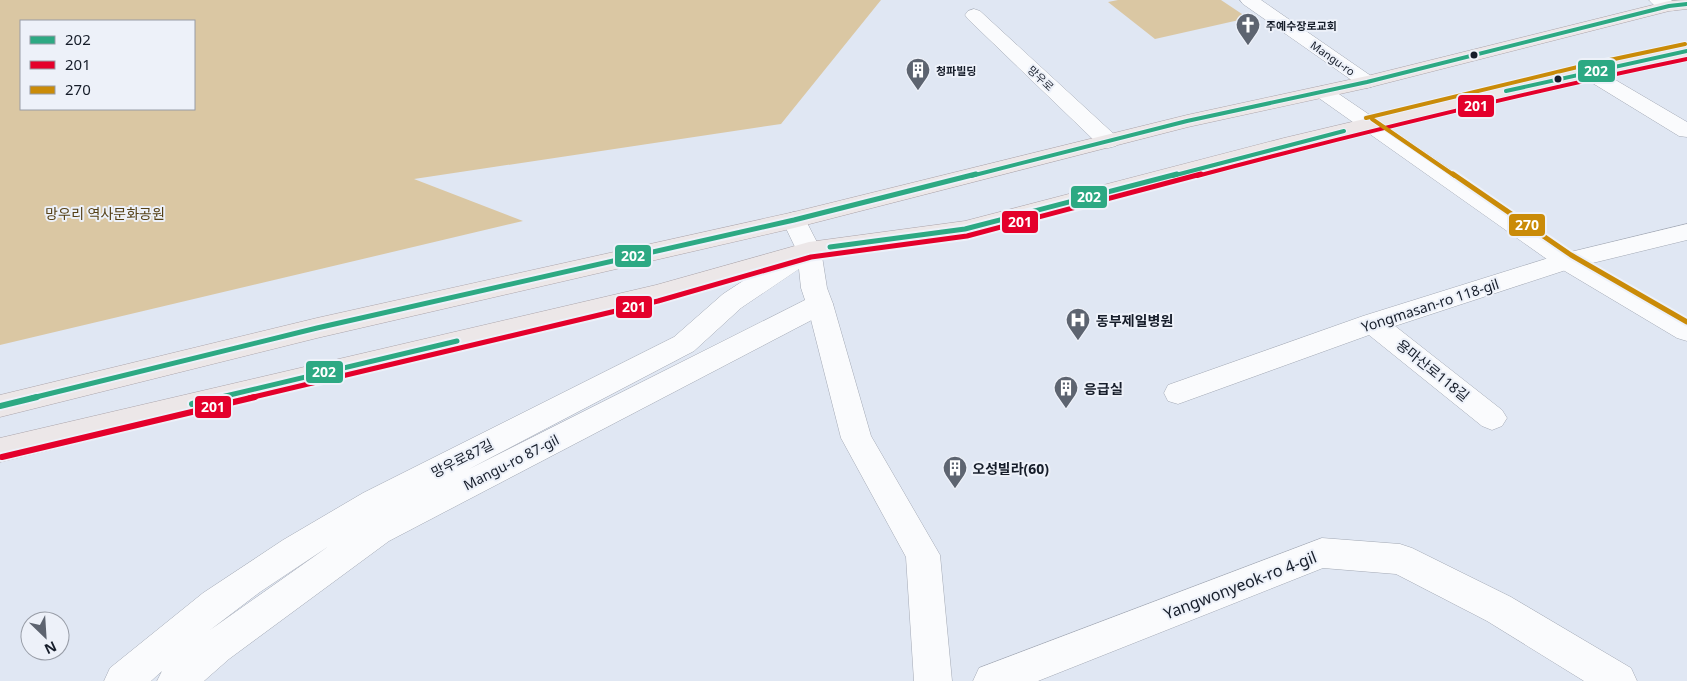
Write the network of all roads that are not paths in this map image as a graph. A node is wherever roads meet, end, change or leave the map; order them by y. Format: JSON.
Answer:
{"nodes":[{"id":1,"x":1249,"y":0,"type":"edge"},
{"id":2,"x":1671,"y":3,"type":"edge"},
{"id":3,"x":974,"y":15,"type":"dead end"},
{"id":4,"x":1687,"y":51,"type":"edge"},
{"id":5,"x":1588,"y":72,"type":"junction"},
{"id":6,"x":1367,"y":82,"type":"junction"},
{"id":7,"x":1323,"y":92,"type":"junction"},
{"id":8,"x":1368,"y":125,"type":"junction"},
{"id":9,"x":1687,"y":131,"type":"edge"},
{"id":10,"x":1108,"y":141,"type":"junction"},
{"id":11,"x":794,"y":220,"type":"junction"},
{"id":12,"x":1687,"y":232,"type":"edge"},
{"id":13,"x":809,"y":250,"type":"junction"},
{"id":14,"x":1567,"y":261,"type":"junction"},
{"id":15,"x":820,"y":304,"type":"junction"},
{"id":16,"x":1373,"y":323,"type":"junction"},
{"id":17,"x":1687,"y":331,"type":"edge"},
{"id":18,"x":1178,"y":393,"type":"dead end"},
{"id":19,"x":0,"y":406,"type":"edge"},
{"id":20,"x":1492,"y":418,"type":"dead end"},
{"id":21,"x":0,"y":450,"type":"edge"},
{"id":22,"x":123,"y":681,"type":"edge"},
{"id":23,"x":176,"y":681,"type":"edge"},
{"id":24,"x":933,"y":681,"type":"edge"},
{"id":25,"x":992,"y":681,"type":"edge"},
{"id":26,"x":1618,"y":681,"type":"edge"}],
"edges":[{"from":1,"to":6,"type":"street","name":"Mangu-ro"},
{"from":2,"to":6,"type":"main road","name":"Mangu-ro"},
{"from":3,"to":10,"type":"street","name":"망우로"},
{"from":4,"to":5,"type":"main road"},
{"from":5,"to":8,"type":"main road"},
{"from":5,"to":9,"type":"street"},
{"from":6,"to":7,"type":"main road","name":"Mangu-ro"},
{"from":7,"to":8,"type":"street"},
{"from":7,"to":10,"type":"main road","name":"Mangu-ro"},
{"from":8,"to":13,"type":"main road"},
{"from":8,"to":14,"type":"street"},
{"from":10,"to":11,"type":"main road","name":"Mangu-ro"},
{"from":11,"to":13,"type":"street"},
{"from":11,"to":19,"type":"main road","name":"Mangu-ro"},
{"from":12,"to":14,"type":"street","name":"Yongmasan-ro 118-gil"},
{"from":13,"to":15,"type":"street"},
{"from":13,"to":21,"type":"main road"},
{"from":13,"to":22,"type":"street","name":"망우로87길"},
{"from":14,"to":16,"type":"street","name":"Yongmasan-ro 118-gil"},
{"from":14,"to":17,"type":"street"},
{"from":15,"to":23,"type":"street","name":"Mangu-ro 87-gil"},
{"from":15,"to":24,"type":"street"},
{"from":16,"to":18,"type":"street","name":"Yongmasan-ro 118-gil"},
{"from":16,"to":20,"type":"street","name":"용마산로118길"},
{"from":25,"to":26,"type":"street","name":"Yangwonyeok-ro 4-gil"}]}
